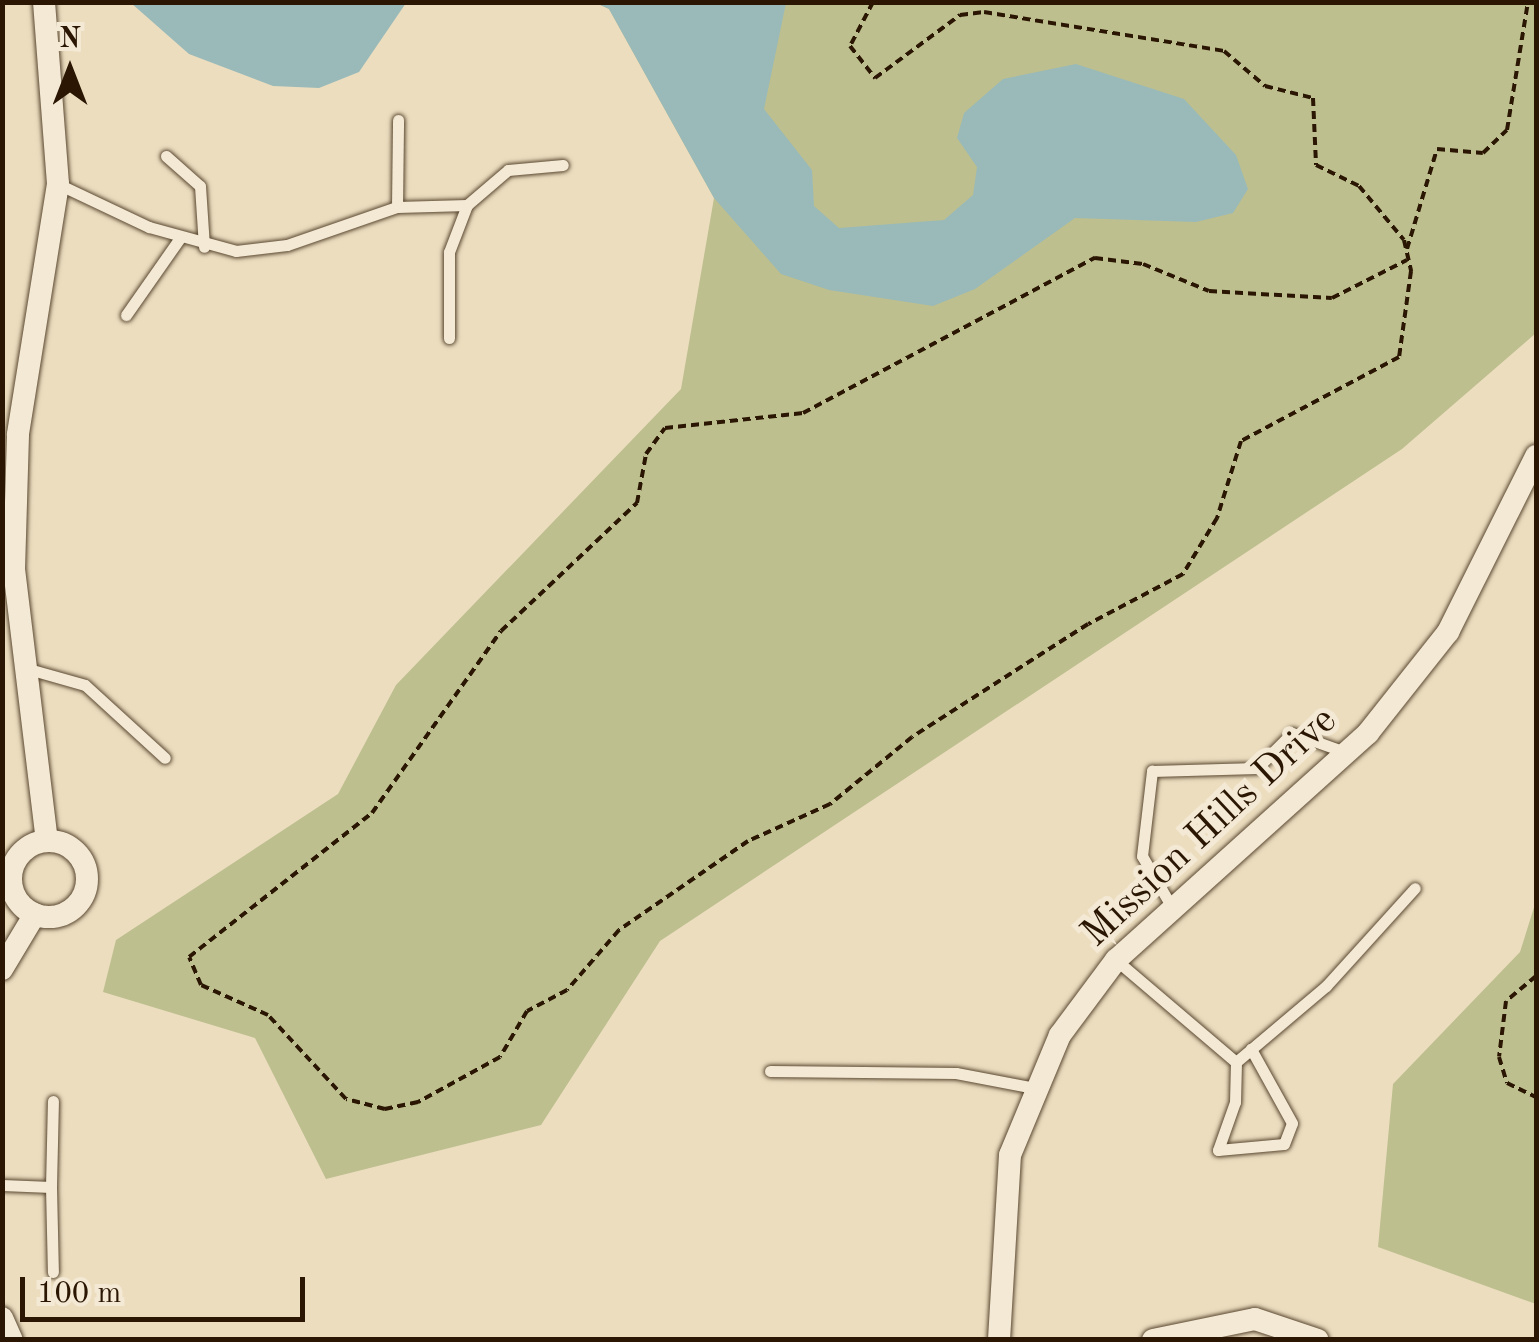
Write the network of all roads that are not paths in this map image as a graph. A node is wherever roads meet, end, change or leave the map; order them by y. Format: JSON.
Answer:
{"nodes":[{"id":1,"x":44,"y":2,"type":"edge"},
{"id":2,"x":398,"y":120,"type":"dead end"},
{"id":3,"x":166,"y":156,"type":"dead end"},
{"id":4,"x":563,"y":165,"type":"dead end"},
{"id":5,"x":58,"y":184,"type":"junction"},
{"id":6,"x":466,"y":206,"type":"junction"},
{"id":7,"x":398,"y":207,"type":"junction"},
{"id":8,"x":180,"y":238,"type":"junction"},
{"id":9,"x":204,"y":247,"type":"junction"},
{"id":10,"x":126,"y":316,"type":"dead end"},
{"id":11,"x":449,"y":338,"type":"dead end"},
{"id":12,"x":1536,"y":456,"type":"edge"},
{"id":13,"x":21,"y":667,"type":"junction"},
{"id":14,"x":1346,"y":752,"type":"junction"},
{"id":15,"x":165,"y":758,"type":"dead end"},
{"id":16,"x":47,"y":841,"type":"junction"},
{"id":17,"x":6,"y":865,"type":"edge"},
{"id":18,"x":1416,"y":888,"type":"dead end"},
{"id":19,"x":1173,"y":909,"type":"junction"},
{"id":20,"x":35,"y":914,"type":"junction"},
{"id":21,"x":1116,"y":960,"type":"junction"},
{"id":22,"x":2,"y":969,"type":"edge"},
{"id":23,"x":1251,"y":1049,"type":"junction"},
{"id":24,"x":1236,"y":1062,"type":"junction"},
{"id":25,"x":770,"y":1071,"type":"dead end"},
{"id":26,"x":1035,"y":1088,"type":"junction"},
{"id":27,"x":53,"y":1101,"type":"dead end"},
{"id":28,"x":2,"y":1185,"type":"edge"},
{"id":29,"x":51,"y":1186,"type":"junction"},
{"id":30,"x":52,"y":1272,"type":"dead end"},
{"id":31,"x":2,"y":1318,"type":"edge"},
{"id":32,"x":1196,"y":1333,"type":"edge"},
{"id":33,"x":1316,"y":1339,"type":"edge"},
{"id":34,"x":12,"y":1340,"type":"edge"},
{"id":35,"x":999,"y":1340,"type":"edge"},
{"id":36,"x":1153,"y":1340,"type":"edge"}],
"edges":[{"from":1,"to":5,"type":"street"},
{"from":2,"to":7,"type":"lane"},
{"from":3,"to":9,"type":"lane"},
{"from":4,"to":6,"type":"lane"},
{"from":5,"to":8,"type":"lane"},
{"from":5,"to":13,"type":"street"},
{"from":6,"to":7,"type":"lane"},
{"from":6,"to":11,"type":"lane"},
{"from":7,"to":9,"type":"lane"},
{"from":8,"to":9,"type":"lane"},
{"from":8,"to":10,"type":"lane"},
{"from":12,"to":14,"type":"street","name":"Mission Hills Drive"},
{"from":13,"to":15,"type":"lane"},
{"from":13,"to":16,"type":"street"},
{"from":14,"to":19,"type":"street","name":"Mission Hills Drive"},
{"from":14,"to":19,"type":"lane"},
{"from":16,"to":17,"type":"street"},
{"from":16,"to":20,"type":"street"},
{"from":17,"to":20,"type":"street"},
{"from":18,"to":23,"type":"lane"},
{"from":19,"to":21,"type":"street","name":"Mission Hills Drive"},
{"from":20,"to":22,"type":"street"},
{"from":21,"to":24,"type":"lane"},
{"from":21,"to":26,"type":"street","name":"Mission Hills Drive"},
{"from":23,"to":24,"type":"lane"},
{"from":23,"to":24,"type":"lane"},
{"from":25,"to":26,"type":"lane"},
{"from":26,"to":35,"type":"street","name":"Mission Hills Drive"},
{"from":27,"to":29,"type":"lane"},
{"from":28,"to":29,"type":"lane"},
{"from":29,"to":30,"type":"lane"},
{"from":31,"to":34,"type":"street"},
{"from":32,"to":33,"type":"street"},
{"from":32,"to":36,"type":"street"}]}
